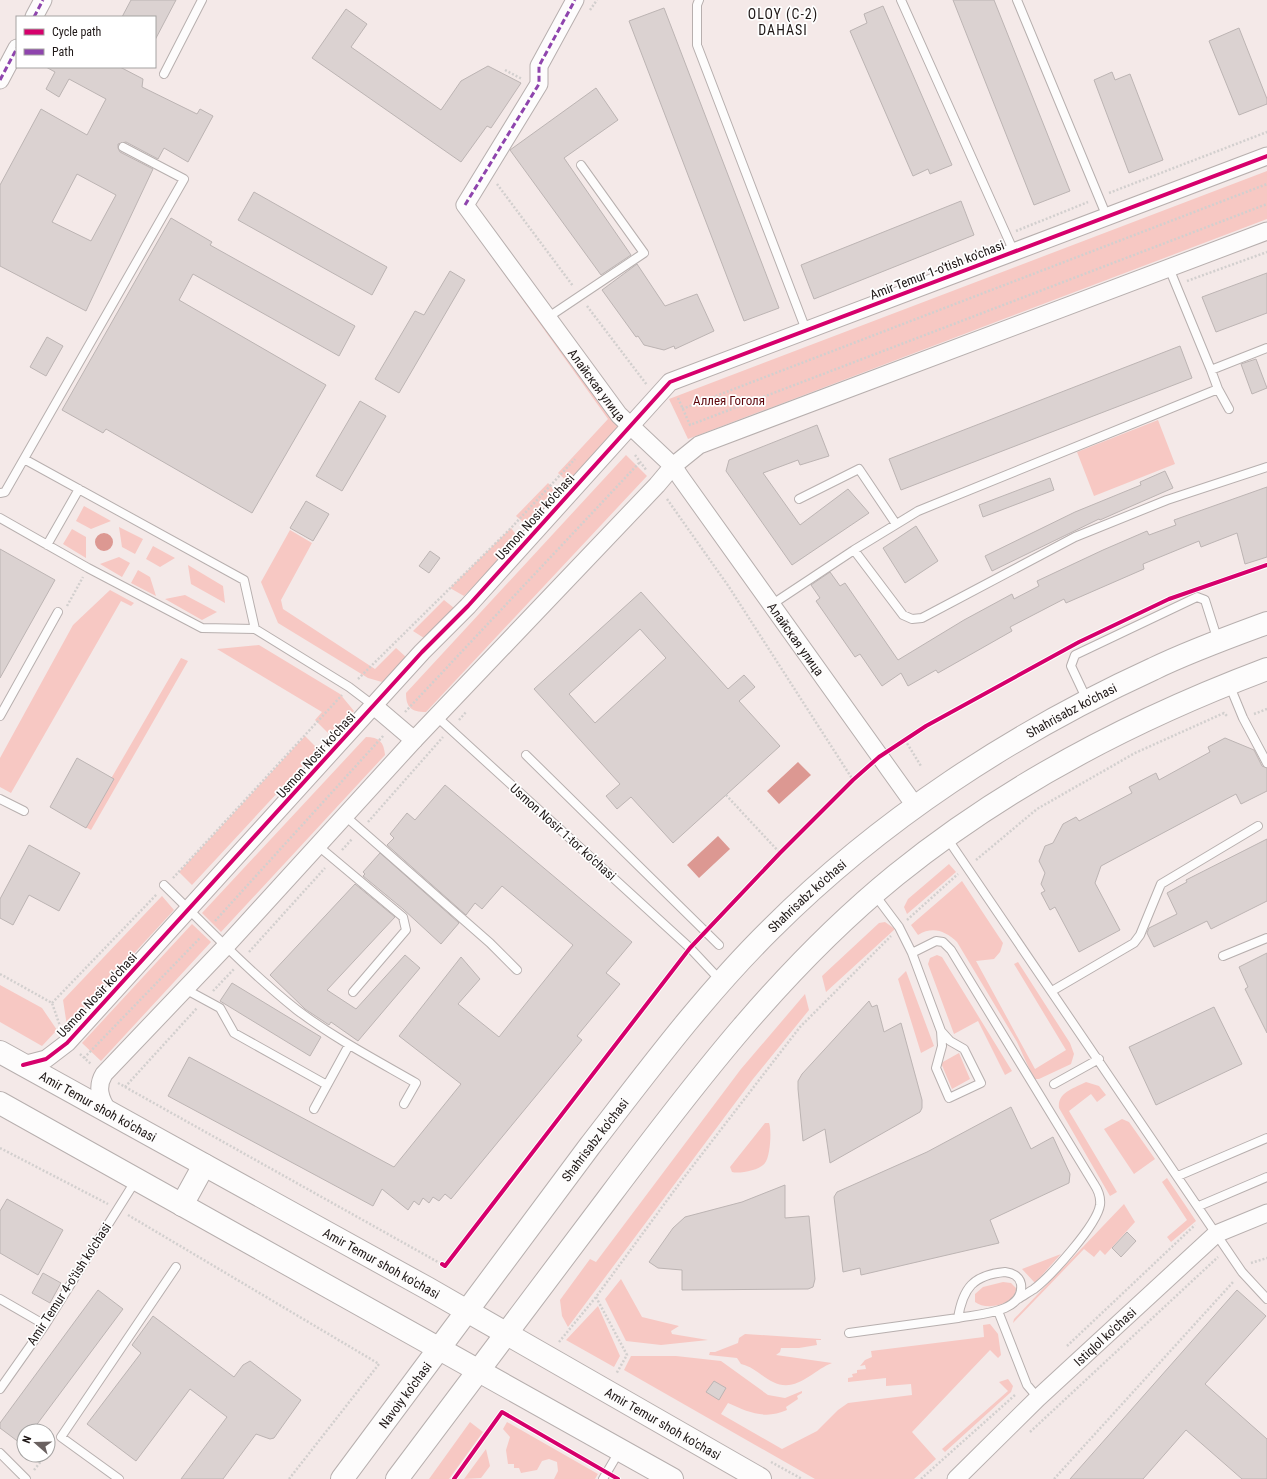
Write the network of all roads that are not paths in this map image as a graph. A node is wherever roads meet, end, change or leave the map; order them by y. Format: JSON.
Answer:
{"nodes":[{"id":1,"x":202,"y":0,"type":"edge"},
{"id":2,"x":575,"y":0,"type":"edge"},
{"id":3,"x":699,"y":0,"type":"edge"},
{"id":4,"x":901,"y":0,"type":"edge"},
{"id":5,"x":1017,"y":0,"type":"edge"},
{"id":6,"x":16,"y":50,"type":"edge"},
{"id":7,"x":164,"y":74,"type":"dead end"},
{"id":8,"x":0,"y":80,"type":"edge"},
{"id":9,"x":123,"y":147,"type":"dead end"},
{"id":10,"x":1267,"y":156,"type":"edge"},
{"id":11,"x":581,"y":165,"type":"dead end"},
{"id":12,"x":1107,"y":216,"type":"junction"},
{"id":13,"x":1267,"y":231,"type":"edge"},
{"id":14,"x":1014,"y":252,"type":"junction"},
{"id":15,"x":1170,"y":268,"type":"junction"},
{"id":16,"x":547,"y":318,"type":"junction"},
{"id":17,"x":806,"y":330,"type":"junction"},
{"id":18,"x":1267,"y":348,"type":"edge"},
{"id":19,"x":1211,"y":370,"type":"junction"},
{"id":20,"x":1218,"y":388,"type":"junction"},
{"id":21,"x":1229,"y":409,"type":"dead end"},
{"id":22,"x":626,"y":432,"type":"junction"},
{"id":23,"x":24,"y":459,"type":"junction"},
{"id":24,"x":673,"y":466,"type":"junction"},
{"id":25,"x":1267,"y":467,"type":"edge"},
{"id":26,"x":78,"y":489,"type":"junction"},
{"id":27,"x":0,"y":493,"type":"edge"},
{"id":28,"x":799,"y":499,"type":"dead end"},
{"id":29,"x":0,"y":518,"type":"edge"},
{"id":30,"x":896,"y":524,"type":"junction"},
{"id":31,"x":47,"y":545,"type":"junction"},
{"id":32,"x":854,"y":550,"type":"junction"},
{"id":33,"x":771,"y":605,"type":"junction"},
{"id":34,"x":58,"y":612,"type":"dead end"},
{"id":35,"x":1267,"y":623,"type":"edge"},
{"id":36,"x":256,"y":629,"type":"junction"},
{"id":37,"x":1218,"y":641,"type":"junction"},
{"id":38,"x":1267,"y":669,"type":"edge"},
{"id":39,"x":1229,"y":684,"type":"junction"},
{"id":40,"x":1088,"y":701,"type":"junction"},
{"id":41,"x":374,"y":706,"type":"junction"},
{"id":42,"x":0,"y":716,"type":"edge"},
{"id":43,"x":436,"y":716,"type":"junction"},
{"id":44,"x":414,"y":740,"type":"junction"},
{"id":45,"x":526,"y":755,"type":"dead end"},
{"id":46,"x":1267,"y":763,"type":"edge"},
{"id":47,"x":0,"y":799,"type":"edge"},
{"id":48,"x":916,"y":807,"type":"junction"},
{"id":49,"x":24,"y":811,"type":"dead end"},
{"id":50,"x":344,"y":815,"type":"junction"},
{"id":51,"x":1258,"y":826,"type":"dead end"},
{"id":52,"x":947,"y":837,"type":"junction"},
{"id":53,"x":317,"y":845,"type":"junction"},
{"id":54,"x":164,"y":886,"type":"road end"},
{"id":55,"x":874,"y":894,"type":"junction"},
{"id":56,"x":189,"y":909,"type":"junction"},
{"id":57,"x":1267,"y":938,"type":"edge"},
{"id":58,"x":719,"y":945,"type":"dead end"},
{"id":59,"x":226,"y":946,"type":"junction"},
{"id":60,"x":912,"y":953,"type":"junction"},
{"id":61,"x":1223,"y":956,"type":"dead end"},
{"id":62,"x":517,"y":970,"type":"dead end"},
{"id":63,"x":721,"y":981,"type":"junction"},
{"id":64,"x":185,"y":989,"type":"junction"},
{"id":65,"x":1052,"y":991,"type":"junction"},
{"id":66,"x":353,"y":992,"type":"dead end"},
{"id":67,"x":941,"y":1032,"type":"junction"},
{"id":68,"x":349,"y":1045,"type":"junction"},
{"id":69,"x":0,"y":1052,"type":"edge"},
{"id":70,"x":1099,"y":1059,"type":"junction"},
{"id":71,"x":23,"y":1065,"type":"junction"},
{"id":72,"x":327,"y":1084,"type":"junction"},
{"id":73,"x":1054,"y":1084,"type":"dead end"},
{"id":74,"x":0,"y":1103,"type":"edge"},
{"id":75,"x":404,"y":1104,"type":"dead end"},
{"id":76,"x":314,"y":1109,"type":"dead end"},
{"id":77,"x":108,"y":1111,"type":"junction"},
{"id":78,"x":1267,"y":1138,"type":"edge"},
{"id":79,"x":204,"y":1165,"type":"junction"},
{"id":80,"x":1178,"y":1176,"type":"junction"},
{"id":81,"x":1267,"y":1177,"type":"edge"},
{"id":82,"x":137,"y":1179,"type":"junction"},
{"id":83,"x":182,"y":1205,"type":"junction"},
{"id":84,"x":1198,"y":1206,"type":"junction"},
{"id":85,"x":1267,"y":1213,"type":"edge"},
{"id":86,"x":1216,"y":1234,"type":"junction"},
{"id":87,"x":176,"y":1267,"type":"dead end"},
{"id":88,"x":0,"y":1299,"type":"edge"},
{"id":89,"x":1018,"y":1299,"type":"junction"},
{"id":90,"x":1267,"y":1299,"type":"edge"},
{"id":91,"x":467,"y":1311,"type":"junction"},
{"id":92,"x":998,"y":1311,"type":"junction"},
{"id":93,"x":958,"y":1318,"type":"junction"},
{"id":94,"x":45,"y":1325,"type":"junction"},
{"id":95,"x":506,"y":1333,"type":"junction"},
{"id":96,"x":849,"y":1333,"type":"dead end"},
{"id":97,"x":440,"y":1349,"type":"junction"},
{"id":98,"x":479,"y":1370,"type":"junction"},
{"id":99,"x":0,"y":1389,"type":"edge"},
{"id":100,"x":1038,"y":1398,"type":"junction"},
{"id":101,"x":620,"y":1450,"type":"junction"},
{"id":102,"x":0,"y":1453,"type":"edge"},
{"id":103,"x":29,"y":1476,"type":"edge"},
{"id":104,"x":605,"y":1476,"type":"edge"},
{"id":105,"x":118,"y":1479,"type":"edge"},
{"id":106,"x":342,"y":1479,"type":"edge"},
{"id":107,"x":397,"y":1479,"type":"edge"},
{"id":108,"x":672,"y":1479,"type":"edge"},
{"id":109,"x":760,"y":1479,"type":"edge"},
{"id":110,"x":956,"y":1479,"type":"edge"}],
"edges":[{"from":1,"to":7,"type":"lane"},
{"from":2,"to":16,"type":"street","name":"Алайская улица"},
{"from":3,"to":17,"type":"lane"},
{"from":4,"to":14,"type":"lane"},
{"from":5,"to":12,"type":"lane"},
{"from":6,"to":8,"type":"street"},
{"from":9,"to":23,"type":"lane"},
{"from":10,"to":12,"type":"street","name":"Amir Temur 1-o'tish ko'chasi"},
{"from":11,"to":16,"type":"lane"},
{"from":12,"to":14,"type":"street","name":"Amir Temur 1-o'tish ko'chasi"},
{"from":13,"to":15,"type":"street"},
{"from":14,"to":17,"type":"street","name":"Amir Temur 1-o'tish ko'chasi"},
{"from":15,"to":19,"type":"lane"},
{"from":15,"to":24,"type":"street"},
{"from":16,"to":22,"type":"street","name":"Алайская улица"},
{"from":17,"to":22,"type":"street","name":"Amir Temur 1-o'tish ko'chasi"},
{"from":18,"to":19,"type":"lane"},
{"from":19,"to":20,"type":"lane"},
{"from":20,"to":21,"type":"lane"},
{"from":20,"to":30,"type":"lane"},
{"from":22,"to":24,"type":"street","name":"Алайская улица"},
{"from":22,"to":41,"type":"street","name":"Usmon Nosir ko'chasi"},
{"from":23,"to":26,"type":"lane"},
{"from":23,"to":27,"type":"lane"},
{"from":24,"to":33,"type":"street","name":"Алайская улица"},
{"from":24,"to":43,"type":"street"},
{"from":25,"to":32,"type":"lane"},
{"from":26,"to":31,"type":"lane"},
{"from":26,"to":36,"type":"lane"},
{"from":28,"to":30,"type":"lane"},
{"from":29,"to":31,"type":"lane"},
{"from":30,"to":32,"type":"lane"},
{"from":31,"to":36,"type":"lane"},
{"from":32,"to":33,"type":"lane"},
{"from":33,"to":48,"type":"street","name":"Алайская улица"},
{"from":34,"to":42,"type":"lane"},
{"from":35,"to":37,"type":"main road","name":"Shahrisabz ko'chasi"},
{"from":36,"to":41,"type":"lane"},
{"from":37,"to":40,"type":"main road","name":"Shahrisabz ko'chasi"},
{"from":37,"to":40,"type":"lane"},
{"from":38,"to":39,"type":"main road"},
{"from":39,"to":46,"type":"lane"},
{"from":39,"to":52,"type":"main road"},
{"from":40,"to":48,"type":"main road","name":"Shahrisabz ko'chasi"},
{"from":41,"to":44,"type":"street"},
{"from":41,"to":56,"type":"street","name":"Usmon Nosir ko'chasi"},
{"from":43,"to":44,"type":"street"},
{"from":43,"to":63,"type":"lane","name":"Usmon Nosir 1-tor ko'chasi"},
{"from":44,"to":50,"type":"street"},
{"from":45,"to":58,"type":"lane"},
{"from":47,"to":49,"type":"lane"},
{"from":48,"to":63,"type":"main road","name":"Shahrisabz ko'chasi"},
{"from":50,"to":53,"type":"street"},
{"from":50,"to":62,"type":"lane"},
{"from":51,"to":65,"type":"lane"},
{"from":52,"to":55,"type":"main road"},
{"from":52,"to":65,"type":"lane"},
{"from":53,"to":59,"type":"street"},
{"from":53,"to":66,"type":"lane"},
{"from":54,"to":56,"type":"lane"},
{"from":55,"to":60,"type":"lane"},
{"from":55,"to":95,"type":"main road"},
{"from":56,"to":59,"type":"lane"},
{"from":56,"to":71,"type":"street","name":"Usmon Nosir ko'chasi"},
{"from":57,"to":61,"type":"lane"},
{"from":59,"to":64,"type":"street"},
{"from":59,"to":68,"type":"lane"},
{"from":60,"to":67,"type":"lane"},
{"from":60,"to":89,"type":"lane"},
{"from":63,"to":91,"type":"main road","name":"Shahrisabz ko'chasi"},
{"from":64,"to":72,"type":"lane"},
{"from":64,"to":77,"type":"street"},
{"from":65,"to":70,"type":"lane"},
{"from":67,"to":67,"type":"lane"},
{"from":68,"to":72,"type":"lane"},
{"from":68,"to":75,"type":"lane"},
{"from":69,"to":71,"type":"main road","name":"Amir Temur shoh ko'chasi"},
{"from":70,"to":73,"type":"lane"},
{"from":70,"to":80,"type":"lane"},
{"from":71,"to":77,"type":"main road","name":"Amir Temur shoh ko'chasi"},
{"from":72,"to":76,"type":"lane"},
{"from":74,"to":82,"type":"main road"},
{"from":77,"to":79,"type":"main road","name":"Amir Temur shoh ko'chasi"},
{"from":78,"to":80,"type":"lane"},
{"from":79,"to":83,"type":"main road"},
{"from":79,"to":91,"type":"main road","name":"Amir Temur shoh ko'chasi"},
{"from":80,"to":84,"type":"lane"},
{"from":81,"to":84,"type":"lane"},
{"from":82,"to":83,"type":"main road"},
{"from":82,"to":94,"type":"lane","name":"Amir Temur 4-o'tish ko'chasi"},
{"from":83,"to":97,"type":"main road"},
{"from":84,"to":86,"type":"lane"},
{"from":85,"to":86,"type":"street","name":"Istiqlol ko'chasi"},
{"from":86,"to":90,"type":"lane"},
{"from":86,"to":100,"type":"street","name":"Istiqlol ko'chasi"},
{"from":87,"to":105,"type":"lane"},
{"from":88,"to":94,"type":"lane"},
{"from":89,"to":92,"type":"lane"},
{"from":89,"to":93,"type":"lane"},
{"from":91,"to":95,"type":"main road","name":"Amir Temur shoh ko'chasi"},
{"from":91,"to":97,"type":"main road","name":"Navoiy ko'chasi"},
{"from":92,"to":93,"type":"lane"},
{"from":92,"to":100,"type":"lane"},
{"from":93,"to":96,"type":"lane"},
{"from":94,"to":99,"type":"lane","name":"Amir Temur 4-o'tish ko'chasi"},
{"from":95,"to":98,"type":"main road"},
{"from":95,"to":109,"type":"main road","name":"Amir Temur shoh ko'chasi"},
{"from":97,"to":98,"type":"main road"},
{"from":97,"to":106,"type":"main road","name":"Navoiy ko'chasi"},
{"from":98,"to":101,"type":"main road"},
{"from":98,"to":107,"type":"main road"},
{"from":100,"to":110,"type":"street","name":"Istiqlol ko'chasi"},
{"from":101,"to":104,"type":"lane"},
{"from":101,"to":108,"type":"main road"},
{"from":102,"to":103,"type":"lane"}]}
